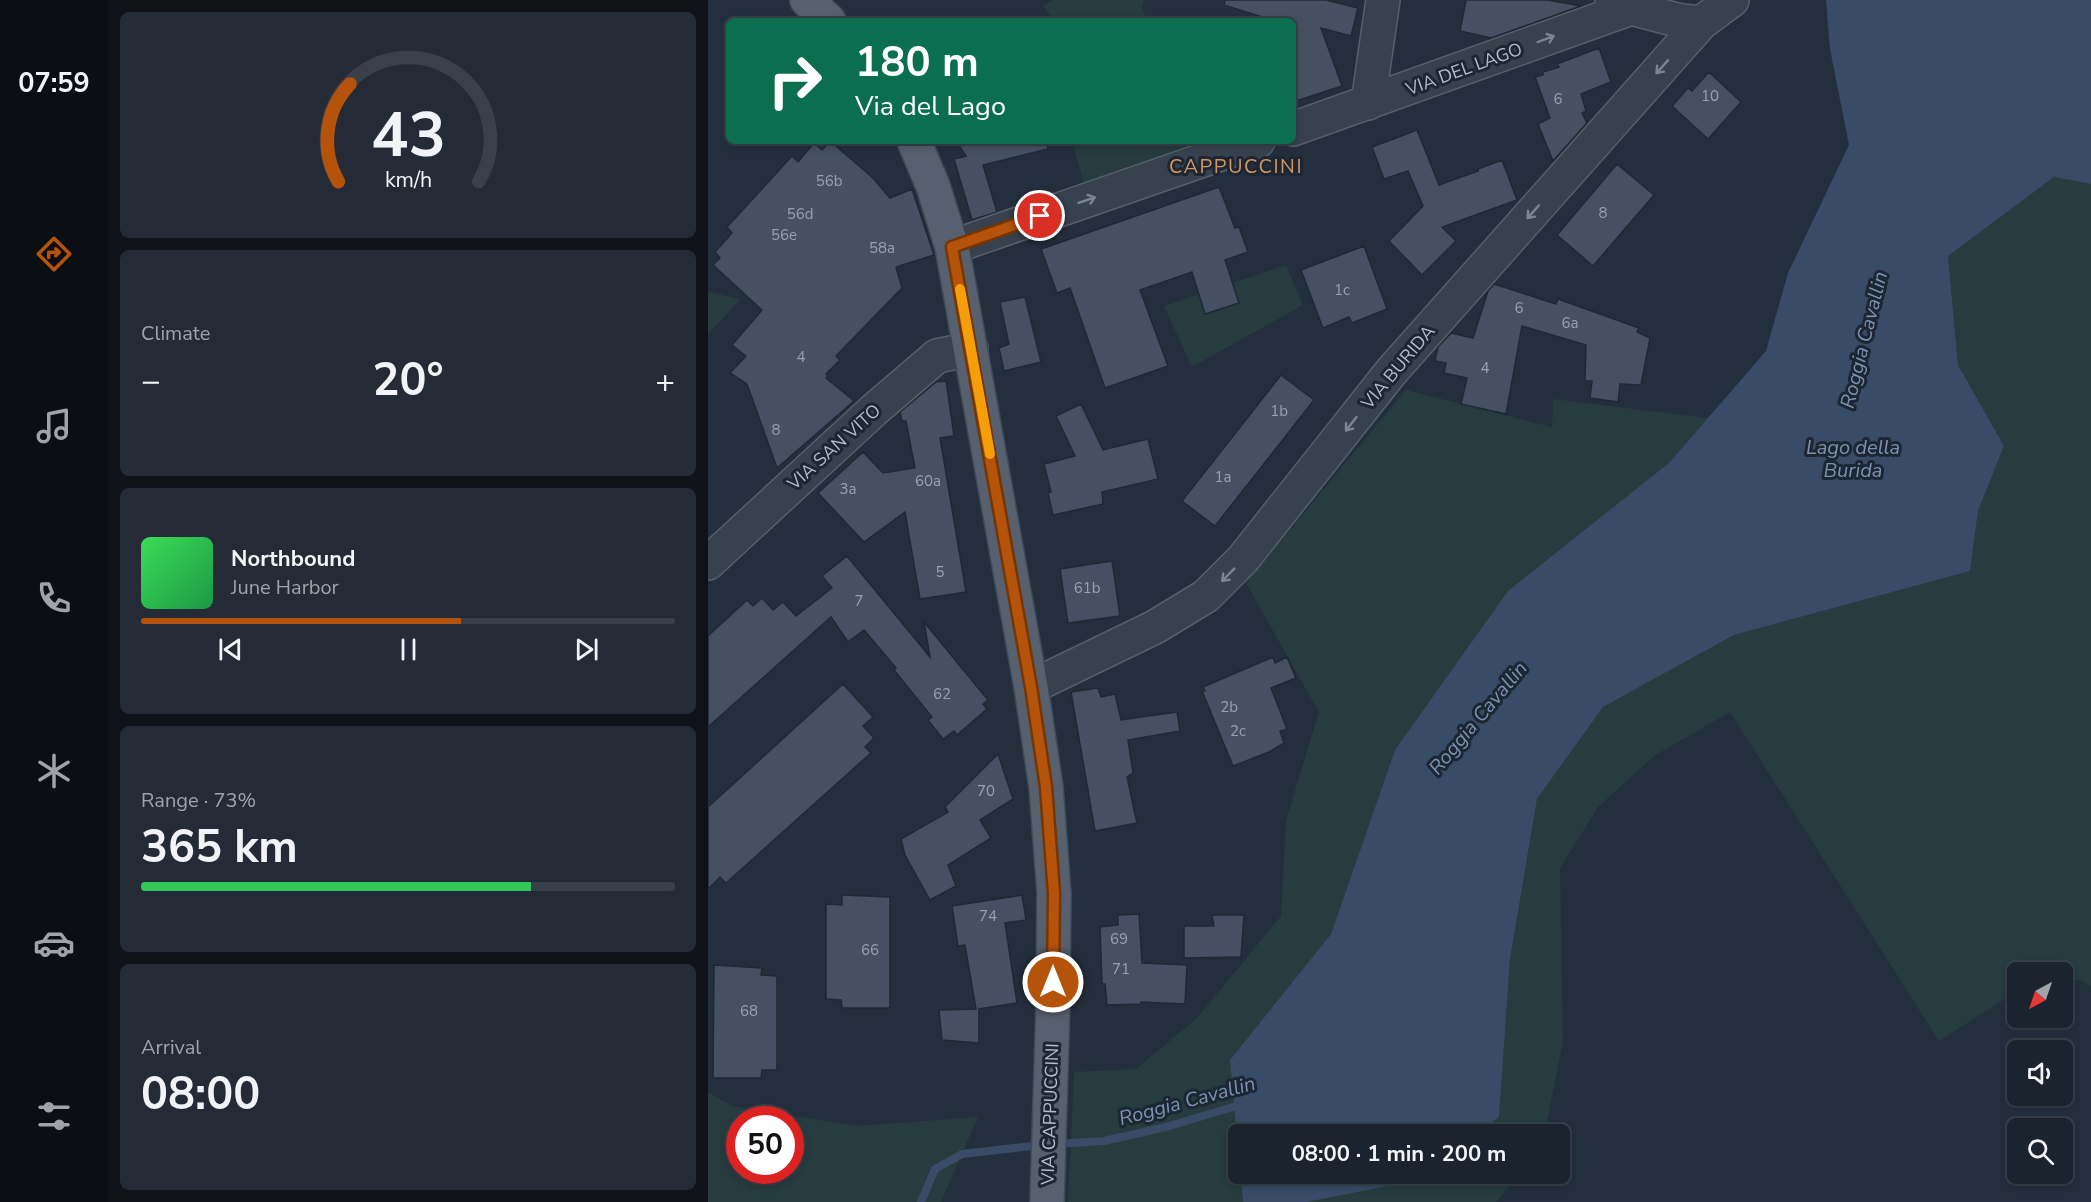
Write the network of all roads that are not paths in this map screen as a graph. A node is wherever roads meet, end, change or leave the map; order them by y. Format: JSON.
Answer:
{"nodes":[{"id":1,"x":807,"y":0,"type":"edge"},
{"id":2,"x":1383,"y":0,"type":"edge"},
{"id":3,"x":1600,"y":0,"type":"edge"},
{"id":4,"x":1732,"y":0,"type":"edge"},
{"id":5,"x":1634,"y":7,"type":"junction"},
{"id":6,"x":1706,"y":11,"type":"edge"},
{"id":7,"x":826,"y":18,"type":"edge"},
{"id":8,"x":1368,"y":103,"type":"junction"},
{"id":9,"x":1296,"y":128,"type":"edge"},
{"id":10,"x":915,"y":144,"type":"edge"},
{"id":11,"x":1249,"y":144,"type":"edge"},
{"id":12,"x":952,"y":247,"type":"junction"},
{"id":13,"x":971,"y":349,"type":"junction"},
{"id":14,"x":708,"y":563,"type":"edge"},
{"id":15,"x":1031,"y":687,"type":"junction"},
{"id":16,"x":1048,"y":1187,"type":"edge"}],
"edges":[{"from":1,"to":7,"type":"main road"},
{"from":2,"to":8,"type":"street"},
{"from":3,"to":5,"type":"street"},
{"from":4,"to":6,"type":"street","name":"VIA BURIDA"},
{"from":5,"to":6,"type":"street"},
{"from":8,"to":5,"type":"street","name":"VIA DEL LAGO","one_way":true},
{"from":6,"to":15,"type":"street","name":"VIA BURIDA","one_way":true},
{"from":8,"to":9,"type":"street","name":"VIA DEL LAGO"},
{"from":10,"to":12,"type":"main road","name":"VIA CAPPUCCINI"},
{"from":12,"to":11,"type":"street","one_way":true},
{"from":12,"to":13,"type":"main road","name":"VIA CAPPUCCINI"},
{"from":13,"to":14,"type":"street","name":"VIA SAN VITO"},
{"from":13,"to":15,"type":"main road","name":"VIA CAPPUCCINI"},
{"from":15,"to":16,"type":"main road","name":"VIA CAPPUCCINI"}]}
